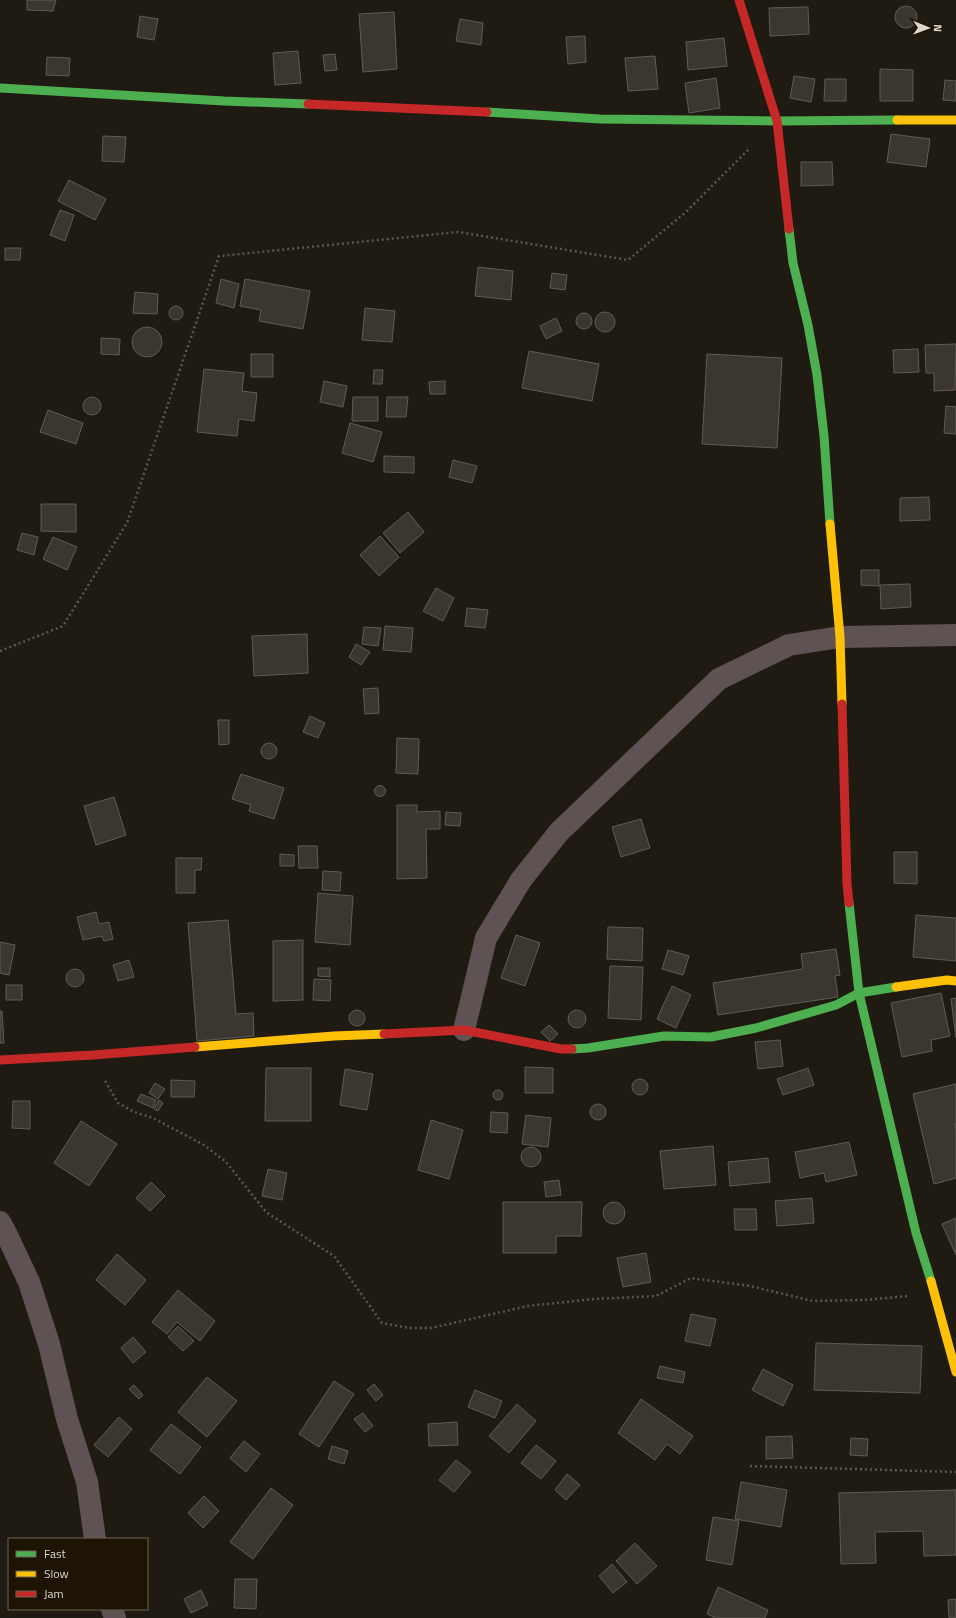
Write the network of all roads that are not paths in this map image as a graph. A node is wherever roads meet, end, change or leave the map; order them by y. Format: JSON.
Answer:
{"nodes":[{"id":1,"x":739,"y":0,"type":"edge"},
{"id":2,"x":0,"y":88,"type":"edge"},
{"id":3,"x":956,"y":120,"type":"edge"},
{"id":4,"x":776,"y":121,"type":"junction"},
{"id":5,"x":956,"y":635,"type":"edge"},
{"id":6,"x":840,"y":637,"type":"junction"},
{"id":7,"x":956,"y":981,"type":"edge"},
{"id":8,"x":859,"y":993,"type":"junction"},
{"id":9,"x":464,"y":1030,"type":"junction"},
{"id":10,"x":0,"y":1060,"type":"edge"},
{"id":11,"x":0,"y":1222,"type":"edge"},
{"id":12,"x":956,"y":1372,"type":"edge"},
{"id":13,"x":95,"y":1538,"type":"edge"}],
"edges":[{"from":1,"to":4,"type":"street"},
{"from":2,"to":4,"type":"street"},
{"from":3,"to":4,"type":"street"},
{"from":4,"to":6,"type":"street"},
{"from":5,"to":6,"type":"street"},
{"from":6,"to":8,"type":"street"},
{"from":6,"to":9,"type":"street"},
{"from":7,"to":8,"type":"street"},
{"from":8,"to":9,"type":"street"},
{"from":8,"to":12,"type":"street"},
{"from":9,"to":10,"type":"street"},
{"from":11,"to":13,"type":"street"}]}
